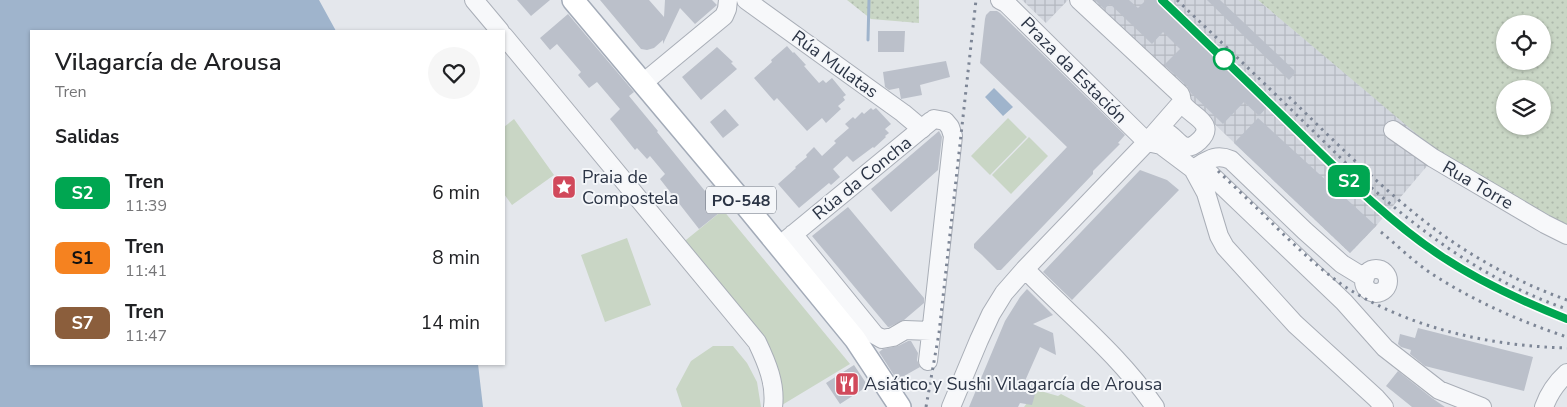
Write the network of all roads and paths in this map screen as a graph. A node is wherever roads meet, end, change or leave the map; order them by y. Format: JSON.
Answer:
{"nodes":[{"id":1,"x":474,"y":0,"type":"edge"},
{"id":2,"x":573,"y":0,"type":"edge"},
{"id":3,"x":728,"y":0,"type":"edge"},
{"id":4,"x":746,"y":0,"type":"edge"},
{"id":5,"x":1000,"y":0,"type":"edge"},
{"id":6,"x":1079,"y":0,"type":"edge"},
{"id":7,"x":499,"y":30,"type":"edge"},
{"id":8,"x":505,"y":37,"type":"edge"},
{"id":9,"x":643,"y":83,"type":"junction"},
{"id":10,"x":1182,"y":102,"type":"junction"},
{"id":11,"x":934,"y":119,"type":"junction"},
{"id":12,"x":1393,"y":130,"type":"dead end"},
{"id":13,"x":1151,"y":138,"type":"junction"},
{"id":14,"x":1193,"y":169,"type":"junction"},
{"id":15,"x":1567,"y":235,"type":"edge"},
{"id":16,"x":786,"y":240,"type":"junction"},
{"id":17,"x":1025,"y":268,"type":"junction"},
{"id":18,"x":1365,"y":278,"type":"dead end"},
{"id":19,"x":932,"y":331,"type":"junction"},
{"id":20,"x":869,"y":342,"type":"junction"},
{"id":21,"x":928,"y":361,"type":"dead end"},
{"id":22,"x":1567,"y":373,"type":"edge"},
{"id":23,"x":773,"y":407,"type":"edge"},
{"id":24,"x":900,"y":407,"type":"edge"},
{"id":25,"x":951,"y":407,"type":"edge"},
{"id":26,"x":1155,"y":407,"type":"edge"},
{"id":27,"x":1384,"y":407,"type":"edge"},
{"id":28,"x":1482,"y":407,"type":"edge"},
{"id":29,"x":1544,"y":407,"type":"edge"}],
"edges":[{"from":1,"to":7,"type":"street"},
{"from":2,"to":9,"type":"main road","number":"PO-548"},
{"from":3,"to":9,"type":"street"},
{"from":4,"to":11,"type":"street","name":"Rúa Mulatas"},
{"from":5,"to":13,"type":"street","name":"Praza da Estación"},
{"from":6,"to":10,"type":"street"},
{"from":8,"to":23,"type":"street"},
{"from":9,"to":16,"type":"main road","number":"PO-548"},
{"from":10,"to":13,"type":"street"},
{"from":10,"to":13,"type":"street"},
{"from":11,"to":16,"type":"street","name":"Rúa da Concha"},
{"from":11,"to":19,"type":"street","name":"Rúa Mulatas"},
{"from":12,"to":15,"type":"street","name":"Rua Torre"},
{"from":13,"to":14,"type":"street"},
{"from":13,"to":17,"type":"street"},
{"from":14,"to":18,"type":"street"},
{"from":14,"to":27,"type":"street"},
{"from":14,"to":28,"type":"street"},
{"from":16,"to":20,"type":"main road","number":"PO-548"},
{"from":17,"to":25,"type":"street"},
{"from":17,"to":26,"type":"street"},
{"from":19,"to":20,"type":"street"},
{"from":19,"to":21,"type":"street"},
{"from":20,"to":24,"type":"main road","number":"PO-548"},
{"from":22,"to":29,"type":"street"}]}
